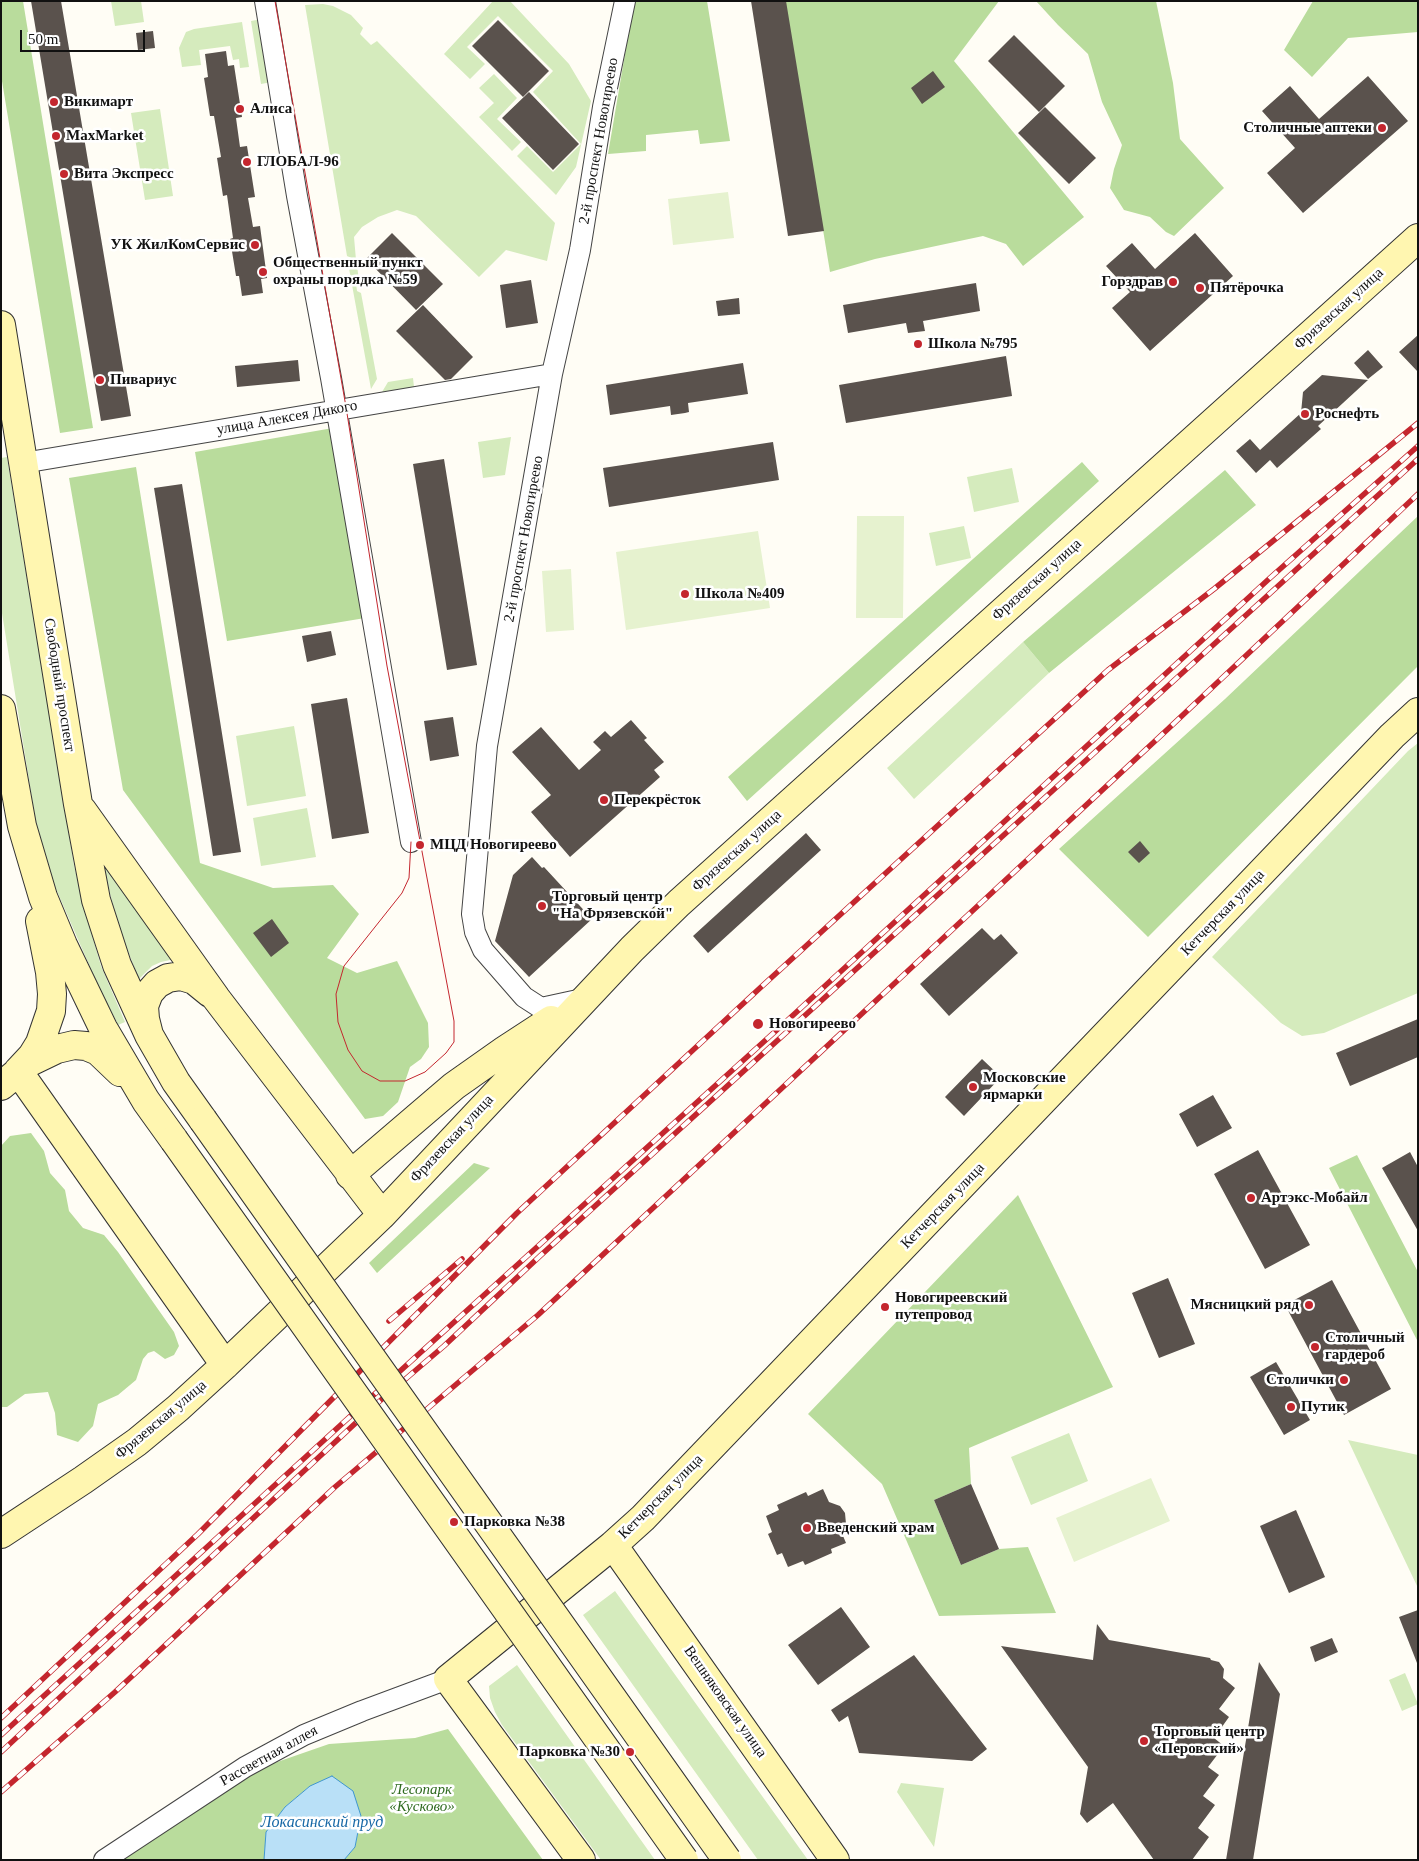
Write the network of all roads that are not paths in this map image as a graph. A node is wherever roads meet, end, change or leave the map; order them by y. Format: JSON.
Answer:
{"nodes":[{"id":1,"x":266,"y":1,"type":"edge"},
{"id":2,"x":625,"y":1,"type":"edge"},
{"id":3,"x":1418,"y":238,"type":"edge"},
{"id":4,"x":1,"y":325,"type":"edge"},
{"id":5,"x":552,"y":374,"type":"junction"},
{"id":6,"x":336,"y":409,"type":"junction"},
{"id":7,"x":8,"y":418,"type":"edge"},
{"id":8,"x":23,"y":463,"type":"junction"},
{"id":9,"x":1,"y":710,"type":"edge"},
{"id":10,"x":1418,"y":712,"type":"edge"},
{"id":11,"x":78,"y":804,"type":"junction"},
{"id":12,"x":22,"y":826,"type":"junction"},
{"id":13,"x":411,"y":842,"type":"dead end"},
{"id":14,"x":216,"y":998,"type":"junction"},
{"id":15,"x":587,"y":998,"type":"junction"},
{"id":16,"x":149,"y":1036,"type":"junction"},
{"id":17,"x":10,"y":1079,"type":"edge"},
{"id":18,"x":146,"y":1101,"type":"junction"},
{"id":19,"x":350,"y":1175,"type":"junction"},
{"id":20,"x":382,"y":1215,"type":"junction"},
{"id":21,"x":225,"y":1366,"type":"junction"},
{"id":22,"x":1,"y":1534,"type":"edge"},
{"id":23,"x":613,"y":1545,"type":"junction"},
{"id":24,"x":448,"y":1679,"type":"junction"},
{"id":25,"x":104,"y":1860,"type":"edge"},
{"id":26,"x":581,"y":1860,"type":"edge"},
{"id":27,"x":684,"y":1860,"type":"edge"},
{"id":28,"x":727,"y":1860,"type":"edge"},
{"id":29,"x":835,"y":1860,"type":"edge"}],
"edges":[{"from":1,"to":6,"type":"street"},
{"from":2,"to":5,"type":"street","name":"2-й проспект Новогиреево"},
{"from":3,"to":15,"type":"main road","name":"Фрязевская улица"},
{"from":4,"to":7,"type":"main road","name":"Свободный проспект"},
{"from":5,"to":6,"type":"street","name":"улица Алексея Дикого"},
{"from":5,"to":15,"type":"street","name":"2-й проспект Новогиреево"},
{"from":6,"to":8,"type":"street","name":"улица Алексея Дикого"},
{"from":6,"to":13,"type":"street"},
{"from":7,"to":8,"type":"main road","name":"Свободный проспект"},
{"from":8,"to":11,"type":"main road","name":"Свободный проспект"},
{"from":9,"to":12,"type":"main road"},
{"from":10,"to":23,"type":"main road","name":"Кетчерская улица"},
{"from":11,"to":14,"type":"main road"},
{"from":11,"to":16,"type":"main road","name":"Свободный проспект"},
{"from":12,"to":17,"type":"main road"},
{"from":12,"to":18,"type":"main road"},
{"from":14,"to":16,"type":"main road"},
{"from":14,"to":19,"type":"main road"},
{"from":15,"to":19,"type":"main road"},
{"from":15,"to":20,"type":"main road","name":"Фрязевская улица"},
{"from":16,"to":28,"type":"main road","bridge":true},
{"from":17,"to":18,"type":"main road"},
{"from":17,"to":21,"type":"main road"},
{"from":18,"to":27,"type":"main road","bridge":true},
{"from":19,"to":20,"type":"main road"},
{"from":20,"to":21,"type":"main road","name":"Фрязевская улица"},
{"from":21,"to":22,"type":"main road","name":"Фрязевская улица"},
{"from":23,"to":24,"type":"main road","name":"Кетчерская улица"},
{"from":23,"to":29,"type":"main road","name":"Вешняковская улица"},
{"from":24,"to":25,"type":"street","name":"Рассветная аллея"},
{"from":24,"to":26,"type":"main road"}]}
